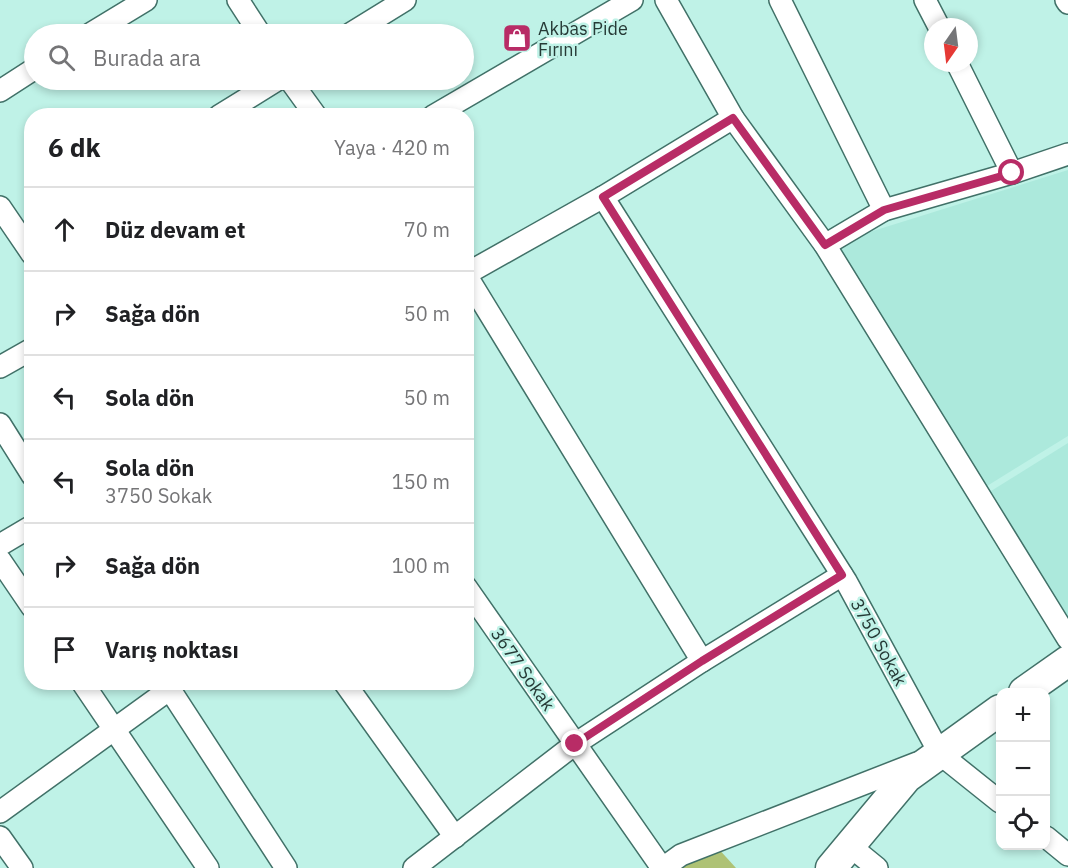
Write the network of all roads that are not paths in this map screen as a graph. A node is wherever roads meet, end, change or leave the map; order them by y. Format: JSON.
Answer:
{"nodes":[{"id":1,"x":146,"y":0,"type":"edge"},
{"id":2,"x":238,"y":0,"type":"edge"},
{"id":3,"x":405,"y":0,"type":"edge"},
{"id":4,"x":666,"y":0,"type":"edge"},
{"id":5,"x":780,"y":0,"type":"edge"},
{"id":6,"x":925,"y":0,"type":"edge"},
{"id":7,"x":623,"y":2,"type":"edge"},
{"id":8,"x":934,"y":18,"type":"edge"},
{"id":9,"x":106,"y":24,"type":"edge"},
{"id":10,"x":254,"y":24,"type":"edge"},
{"id":11,"x":366,"y":24,"type":"edge"},
{"id":12,"x":962,"y":72,"type":"edge"},
{"id":13,"x":24,"y":75,"type":"edge"},
{"id":14,"x":262,"y":90,"type":"edge"},
{"id":15,"x":297,"y":90,"type":"edge"},
{"id":16,"x":0,"y":91,"type":"edge"},
{"id":17,"x":232,"y":108,"type":"edge"},
{"id":18,"x":310,"y":108,"type":"edge"},
{"id":19,"x":446,"y":108,"type":"edge"},
{"id":20,"x":733,"y":118,"type":"junction"},
{"id":21,"x":1068,"y":154,"type":"edge"},
{"id":22,"x":1012,"y":173,"type":"junction"},
{"id":23,"x":603,"y":197,"type":"junction"},
{"id":24,"x":0,"y":207,"type":"edge"},
{"id":25,"x":884,"y":210,"type":"junction"},
{"id":26,"x":24,"y":235,"type":"edge"},
{"id":27,"x":825,"y":245,"type":"junction"},
{"id":28,"x":474,"y":270,"type":"edge"},
{"id":29,"x":474,"y":287,"type":"edge"},
{"id":30,"x":24,"y":354,"type":"edge"},
{"id":31,"x":0,"y":367,"type":"edge"},
{"id":32,"x":0,"y":424,"type":"edge"},
{"id":33,"x":24,"y":462,"type":"edge"},
{"id":34,"x":24,"y":531,"type":"edge"},
{"id":35,"x":0,"y":545,"type":"edge"},
{"id":36,"x":0,"y":560,"type":"edge"},
{"id":37,"x":842,"y":575,"type":"junction"},
{"id":38,"x":24,"y":595,"type":"edge"},
{"id":39,"x":474,"y":599,"type":"edge"},
{"id":40,"x":1068,"y":639,"type":"edge"},
{"id":41,"x":702,"y":661,"type":"junction"},
{"id":42,"x":1064,"y":671,"type":"edge"},
{"id":43,"x":1033,"y":688,"type":"edge"},
{"id":44,"x":87,"y":690,"type":"edge"},
{"id":45,"x":163,"y":690,"type":"edge"},
{"id":46,"x":171,"y":690,"type":"edge"},
{"id":47,"x":350,"y":690,"type":"edge"},
{"id":48,"x":996,"y":713,"type":"edge"},
{"id":49,"x":114,"y":730,"type":"junction"},
{"id":50,"x":575,"y":744,"type":"junction"},
{"id":51,"x":940,"y":754,"type":"junction"},
{"id":52,"x":996,"y":799,"type":"edge"},
{"id":53,"x":0,"y":812,"type":"edge"},
{"id":54,"x":0,"y":837,"type":"edge"},
{"id":55,"x":455,"y":837,"type":"junction"},
{"id":56,"x":1050,"y":840,"type":"edge"},
{"id":57,"x":850,"y":846,"type":"junction"},
{"id":58,"x":1068,"y":855,"type":"edge"},
{"id":59,"x":22,"y":868,"type":"edge"},
{"id":60,"x":208,"y":868,"type":"edge"},
{"id":61,"x":286,"y":868,"type":"edge"},
{"id":62,"x":414,"y":868,"type":"edge"},
{"id":63,"x":662,"y":868,"type":"edge"},
{"id":64,"x":831,"y":868,"type":"edge"},
{"id":65,"x":876,"y":868,"type":"edge"}],
"edges":[{"from":1,"to":9,"type":"street"},
{"from":2,"to":10,"type":"street"},
{"from":3,"to":11,"type":"street"},
{"from":4,"to":20,"type":"street"},
{"from":5,"to":25,"type":"street"},
{"from":6,"to":8,"type":"street"},
{"from":7,"to":19,"type":"street"},
{"from":12,"to":22,"type":"street"},
{"from":13,"to":16,"type":"street"},
{"from":14,"to":17,"type":"street"},
{"from":15,"to":18,"type":"street"},
{"from":20,"to":23,"type":"street"},
{"from":20,"to":27,"type":"street"},
{"from":21,"to":22,"type":"street"},
{"from":22,"to":25,"type":"street"},
{"from":23,"to":28,"type":"street"},
{"from":23,"to":37,"type":"street","name":"3750 Sokak"},
{"from":24,"to":26,"type":"street"},
{"from":25,"to":27,"type":"street"},
{"from":27,"to":40,"type":"street"},
{"from":29,"to":41,"type":"street"},
{"from":30,"to":31,"type":"street"},
{"from":32,"to":33,"type":"street"},
{"from":34,"to":35,"type":"street"},
{"from":36,"to":38,"type":"street"},
{"from":37,"to":41,"type":"street"},
{"from":37,"to":51,"type":"street","name":"3750 Sokak"},
{"from":39,"to":50,"type":"street","name":"3677 Sokak"},
{"from":41,"to":50,"type":"street"},
{"from":42,"to":43,"type":"street"},
{"from":44,"to":49,"type":"street"},
{"from":45,"to":49,"type":"street"},
{"from":46,"to":61,"type":"street"},
{"from":47,"to":55,"type":"street"},
{"from":48,"to":51,"type":"street"},
{"from":49,"to":53,"type":"street"},
{"from":49,"to":60,"type":"street"},
{"from":50,"to":55,"type":"street"},
{"from":50,"to":63,"type":"street","name":"3677 Sokak"},
{"from":51,"to":52,"type":"street"},
{"from":51,"to":57,"type":"street"},
{"from":51,"to":63,"type":"street"},
{"from":54,"to":59,"type":"street"},
{"from":55,"to":62,"type":"street"},
{"from":56,"to":58,"type":"street"},
{"from":57,"to":64,"type":"street"},
{"from":57,"to":65,"type":"street"}]}
